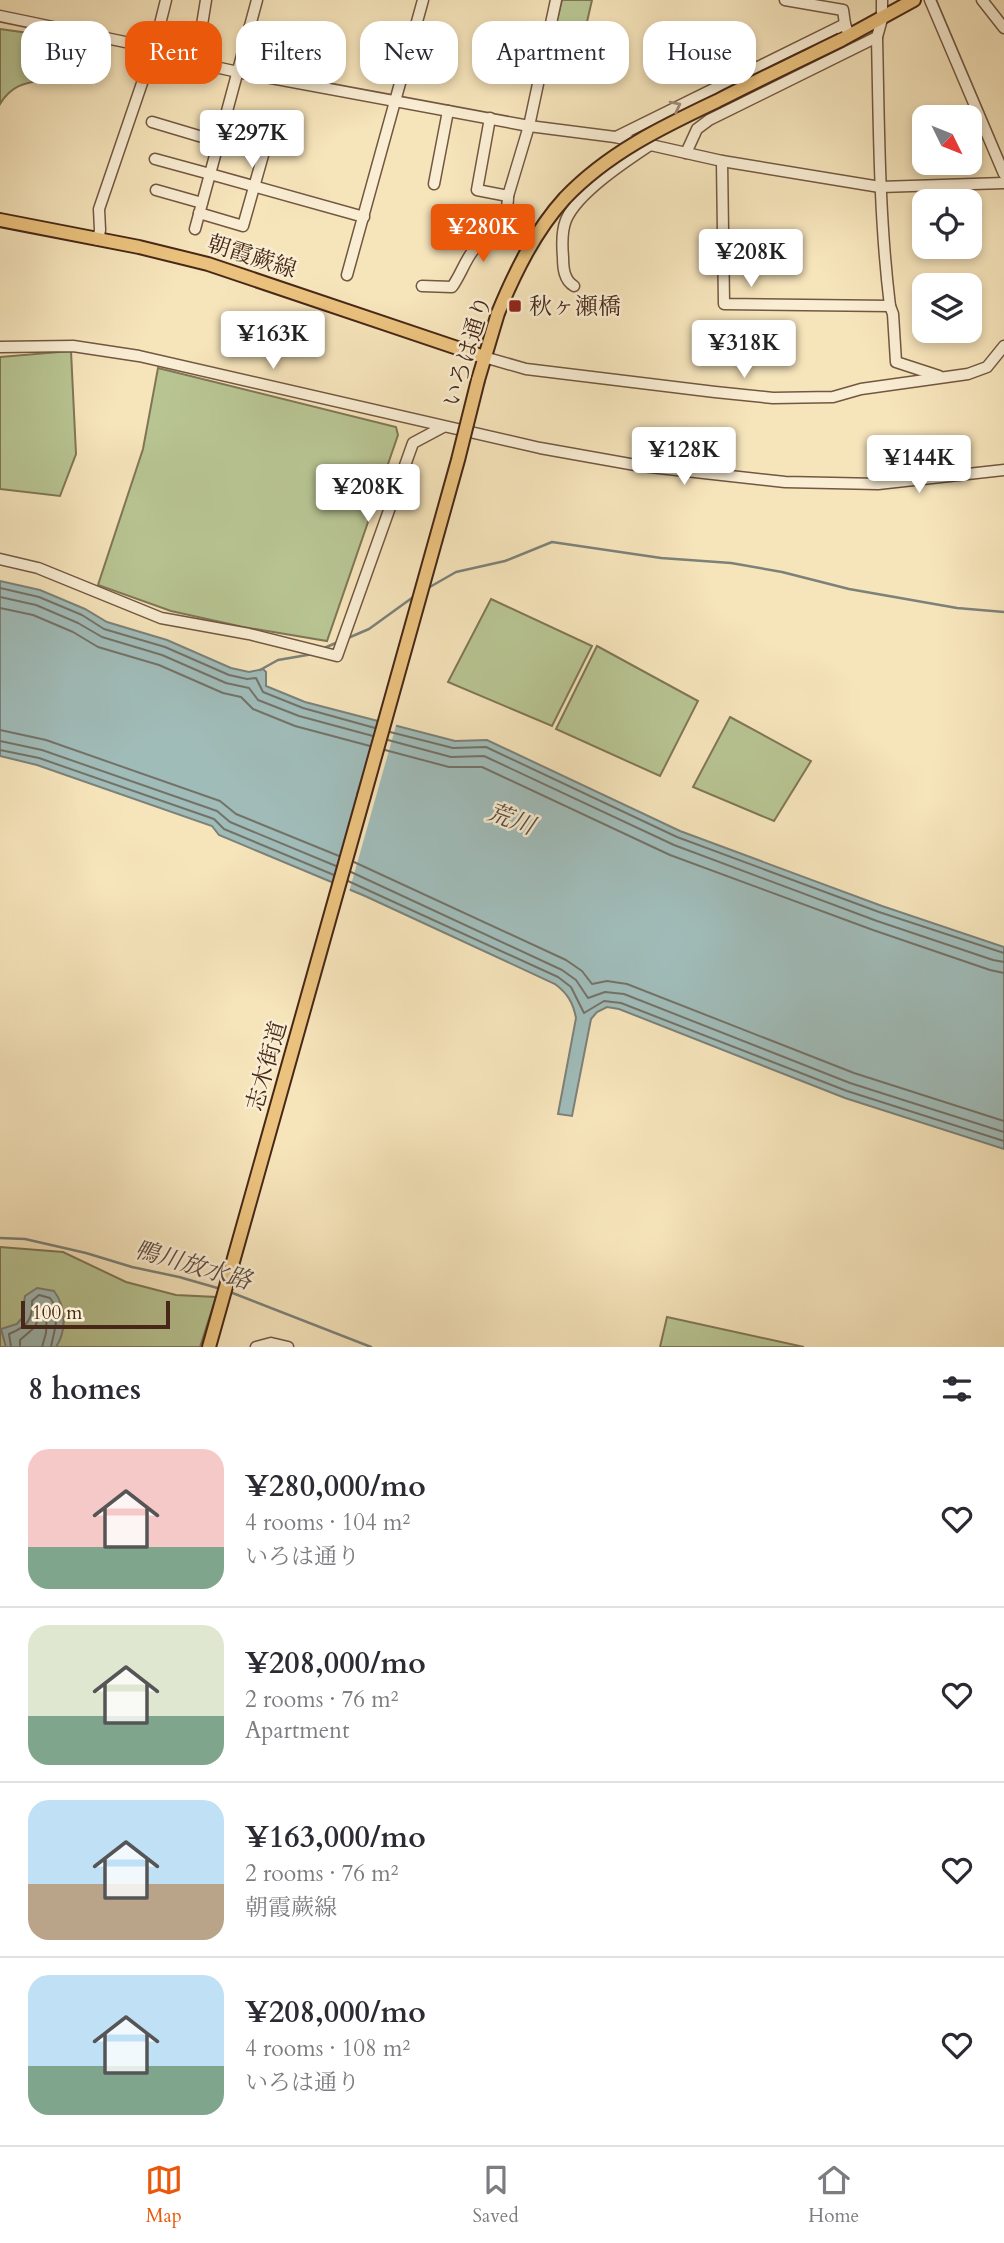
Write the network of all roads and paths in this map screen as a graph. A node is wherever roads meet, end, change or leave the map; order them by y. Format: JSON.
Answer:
{"nodes":[{"id":1,"x":166,"y":0,"type":"edge"},
{"id":2,"x":206,"y":0,"type":"edge"},
{"id":3,"x":257,"y":0,"type":"edge"},
{"id":4,"x":423,"y":0,"type":"edge"},
{"id":5,"x":556,"y":0,"type":"edge"},
{"id":6,"x":785,"y":0,"type":"edge"},
{"id":7,"x":882,"y":0,"type":"edge"},
{"id":8,"x":914,"y":0,"type":"edge"},
{"id":9,"x":930,"y":0,"type":"edge"},
{"id":10,"x":982,"y":0,"type":"edge"},
{"id":11,"x":0,"y":16,"type":"edge"},
{"id":12,"x":882,"y":19,"type":"junction"},
{"id":13,"x":161,"y":21,"type":"edge"},
{"id":14,"x":203,"y":21,"type":"edge"},
{"id":15,"x":251,"y":21,"type":"edge"},
{"id":16,"x":1004,"y":28,"type":"edge"},
{"id":17,"x":845,"y":33,"type":"junction"},
{"id":18,"x":877,"y":37,"type":"junction"},
{"id":19,"x":125,"y":42,"type":"edge"},
{"id":20,"x":236,"y":79,"type":"edge"},
{"id":21,"x":142,"y":84,"type":"edge"},
{"id":22,"x":301,"y":84,"type":"edge"},
{"id":23,"x":396,"y":102,"type":"junction"},
{"id":24,"x":448,"y":111,"type":"junction"},
{"id":25,"x":490,"y":118,"type":"junction"},
{"id":26,"x":152,"y":122,"type":"dead end"},
{"id":27,"x":529,"y":126,"type":"junction"},
{"id":28,"x":271,"y":127,"type":"dead end"},
{"id":29,"x":615,"y":137,"type":"junction"},
{"id":30,"x":219,"y":142,"type":"junction"},
{"id":31,"x":650,"y":145,"type":"junction"},
{"id":32,"x":686,"y":153,"type":"junction"},
{"id":33,"x":155,"y":159,"type":"dead end"},
{"id":34,"x":722,"y":161,"type":"junction"},
{"id":35,"x":210,"y":174,"type":"junction"},
{"id":36,"x":1004,"y":174,"type":"edge"},
{"id":37,"x":1004,"y":183,"type":"edge"},
{"id":38,"x":434,"y":184,"type":"dead end"},
{"id":39,"x":255,"y":187,"type":"junction"},
{"id":40,"x":880,"y":187,"type":"junction"},
{"id":41,"x":156,"y":190,"type":"dead end"},
{"id":42,"x":508,"y":196,"type":"junction"},
{"id":43,"x":201,"y":208,"type":"junction"},
{"id":44,"x":364,"y":217,"type":"junction"},
{"id":45,"x":0,"y":220,"type":"edge"},
{"id":46,"x":195,"y":229,"type":"dead end"},
{"id":47,"x":97,"y":240,"type":"junction"},
{"id":48,"x":347,"y":275,"type":"dead end"},
{"id":49,"x":422,"y":286,"type":"dead end"},
{"id":50,"x":574,"y":286,"type":"dead end"},
{"id":51,"x":890,"y":306,"type":"junction"},
{"id":52,"x":0,"y":346,"type":"edge"},
{"id":53,"x":1004,"y":346,"type":"edge"},
{"id":54,"x":484,"y":357,"type":"junction"},
{"id":55,"x":943,"y":377,"type":"junction"},
{"id":56,"x":443,"y":426,"type":"junction"},
{"id":57,"x":1004,"y":470,"type":"edge"},
{"id":58,"x":0,"y":559,"type":"edge"},
{"id":59,"x":364,"y":796,"type":"joint"},
{"id":60,"x":209,"y":1347,"type":"edge"},
{"id":61,"x":256,"y":1347,"type":"edge"},
{"id":62,"x":288,"y":1347,"type":"edge"}],
"edges":[{"from":1,"to":13,"type":"street"},
{"from":2,"to":14,"type":"street"},
{"from":3,"to":15,"type":"street"},
{"from":4,"to":23,"type":"street"},
{"from":5,"to":27,"type":"street"},
{"from":6,"to":17,"type":"street"},
{"from":7,"to":12,"type":"street"},
{"from":8,"to":12,"type":"main road","name":"いろは通り"},
{"from":9,"to":36,"type":"street"},
{"from":10,"to":16,"type":"street"},
{"from":11,"to":19,"type":"street"},
{"from":12,"to":17,"type":"main road","name":"いろは通り"},
{"from":12,"to":18,"type":"street"},
{"from":29,"to":17,"type":"street","one_way":true},
{"from":17,"to":54,"type":"main road","name":"いろは通り","bridge":true},
{"from":18,"to":32,"type":"street"},
{"from":18,"to":40,"type":"street"},
{"from":20,"to":30,"type":"street"},
{"from":21,"to":47,"type":"street"},
{"from":22,"to":23,"type":"street"},
{"from":23,"to":24,"type":"street"},
{"from":23,"to":44,"type":"street"},
{"from":24,"to":25,"type":"street"},
{"from":24,"to":38,"type":"street"},
{"from":25,"to":27,"type":"street"},
{"from":25,"to":42,"type":"street"},
{"from":26,"to":30,"type":"street"},
{"from":27,"to":29,"type":"street"},
{"from":27,"to":42,"type":"street"},
{"from":28,"to":39,"type":"street"},
{"from":29,"to":31,"type":"street"},
{"from":30,"to":35,"type":"street"},
{"from":31,"to":32,"type":"street"},
{"from":31,"to":50,"type":"street"},
{"from":32,"to":34,"type":"street"},
{"from":33,"to":35,"type":"street"},
{"from":34,"to":40,"type":"street"},
{"from":34,"to":51,"type":"street"},
{"from":35,"to":39,"type":"street"},
{"from":35,"to":43,"type":"street"},
{"from":37,"to":40,"type":"street"},
{"from":39,"to":43,"type":"street"},
{"from":39,"to":44,"type":"street"},
{"from":40,"to":51,"type":"street"},
{"from":41,"to":43,"type":"street"},
{"from":42,"to":49,"type":"street"},
{"from":43,"to":46,"type":"street"},
{"from":44,"to":48,"type":"street"},
{"from":45,"to":47,"type":"main road","name":"朝霞蕨線"},
{"from":47,"to":54,"type":"main road","name":"朝霞蕨線"},
{"from":51,"to":55,"type":"street"},
{"from":52,"to":56,"type":"street"},
{"from":53,"to":55,"type":"street"},
{"from":54,"to":55,"type":"street"},
{"from":54,"to":59,"type":"main road","name":"いろは通り","bridge":true},
{"from":56,"to":57,"type":"street"},
{"from":56,"to":58,"type":"street"},
{"from":59,"to":60,"type":"main road","name":"志木街道"},
{"from":61,"to":62,"type":"street"}]}
